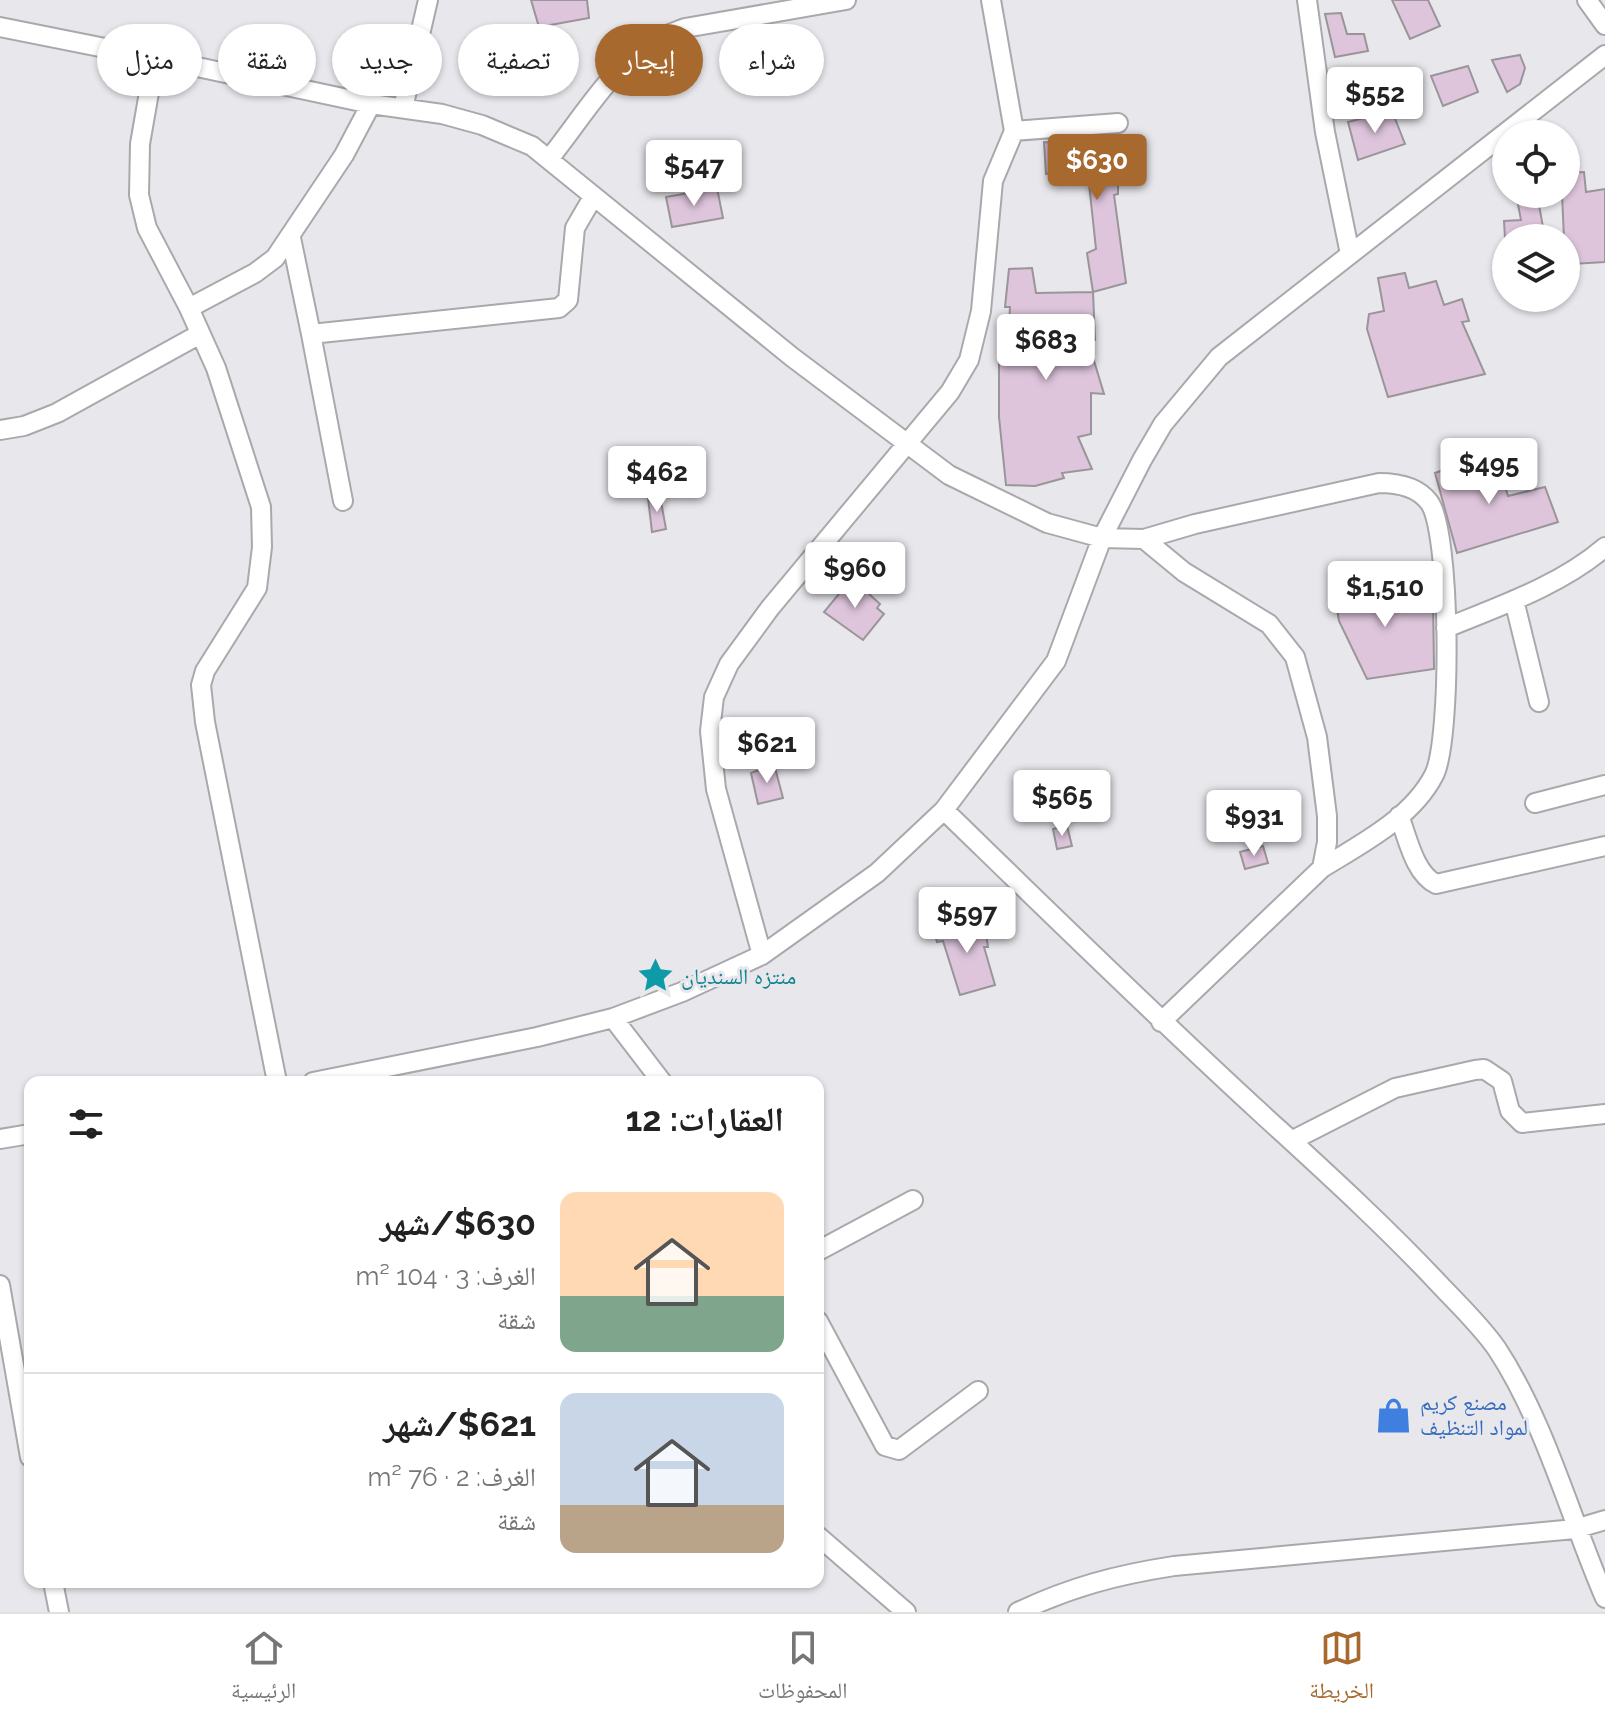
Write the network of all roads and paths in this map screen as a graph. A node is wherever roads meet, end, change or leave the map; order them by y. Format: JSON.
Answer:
{"nodes":[{"id":1,"x":428,"y":0,"type":"edge"},
{"id":2,"x":846,"y":0,"type":"edge"},
{"id":3,"x":991,"y":0,"type":"edge"},
{"id":4,"x":1307,"y":0,"type":"edge"},
{"id":5,"x":1587,"y":0,"type":"edge"},
{"id":6,"x":1605,"y":25,"type":"edge"},
{"id":7,"x":0,"y":27,"type":"edge"},
{"id":8,"x":97,"y":46,"type":"edge"},
{"id":9,"x":1605,"y":55,"type":"edge"},
{"id":10,"x":202,"y":68,"type":"edge"},
{"id":11,"x":148,"y":96,"type":"edge"},
{"id":12,"x":371,"y":104,"type":"junction"},
{"id":13,"x":403,"y":108,"type":"junction"},
{"id":14,"x":1118,"y":123,"type":"dead end"},
{"id":15,"x":1014,"y":131,"type":"junction"},
{"id":16,"x":549,"y":159,"type":"junction"},
{"id":17,"x":593,"y":197,"type":"junction"},
{"id":18,"x":291,"y":238,"type":"junction"},
{"id":19,"x":1350,"y":254,"type":"junction"},
{"id":20,"x":189,"y":308,"type":"junction"},
{"id":21,"x":200,"y":334,"type":"junction"},
{"id":22,"x":311,"y":334,"type":"junction"},
{"id":23,"x":0,"y":430,"type":"edge"},
{"id":24,"x":906,"y":445,"type":"junction"},
{"id":25,"x":343,"y":501,"type":"dead end"},
{"id":26,"x":1102,"y":538,"type":"junction"},
{"id":27,"x":1144,"y":539,"type":"junction"},
{"id":28,"x":1603,"y":552,"type":"edge"},
{"id":29,"x":1514,"y":600,"type":"junction"},
{"id":30,"x":1446,"y":628,"type":"junction"},
{"id":31,"x":1539,"y":702,"type":"dead end"},
{"id":32,"x":1605,"y":785,"type":"edge"},
{"id":33,"x":1535,"y":803,"type":"dead end"},
{"id":34,"x":944,"y":810,"type":"junction"},
{"id":35,"x":1399,"y":816,"type":"junction"},
{"id":36,"x":1605,"y":846,"type":"edge"},
{"id":37,"x":1322,"y":868,"type":"junction"},
{"id":38,"x":762,"y":955,"type":"junction"},
{"id":39,"x":613,"y":1018,"type":"junction"},
{"id":40,"x":1161,"y":1022,"type":"junction"},
{"id":41,"x":276,"y":1076,"type":"edge"},
{"id":42,"x":343,"y":1076,"type":"edge"},
{"id":43,"x":657,"y":1076,"type":"edge"},
{"id":44,"x":1605,"y":1114,"type":"edge"},
{"id":45,"x":24,"y":1135,"type":"edge"},
{"id":46,"x":0,"y":1139,"type":"edge"},
{"id":47,"x":1293,"y":1140,"type":"junction"},
{"id":48,"x":913,"y":1200,"type":"dead end"},
{"id":49,"x":824,"y":1248,"type":"edge"},
{"id":50,"x":0,"y":1285,"type":"edge"},
{"id":51,"x":824,"y":1332,"type":"edge"},
{"id":52,"x":978,"y":1391,"type":"dead end"},
{"id":53,"x":24,"y":1423,"type":"edge"},
{"id":54,"x":1605,"y":1520,"type":"edge"},
{"id":55,"x":1575,"y":1529,"type":"junction"},
{"id":56,"x":824,"y":1541,"type":"edge"},
{"id":57,"x":54,"y":1588,"type":"edge"},
{"id":58,"x":1605,"y":1598,"type":"edge"},
{"id":59,"x":59,"y":1612,"type":"edge"},
{"id":60,"x":906,"y":1612,"type":"edge"},
{"id":61,"x":1018,"y":1612,"type":"edge"}],
"edges":[{"from":1,"to":13,"type":"street"},
{"from":2,"to":16,"type":"street"},
{"from":3,"to":15,"type":"street"},
{"from":4,"to":19,"type":"street"},
{"from":5,"to":6,"type":"street"},
{"from":7,"to":8,"type":"street"},
{"from":9,"to":19,"type":"street"},
{"from":10,"to":12,"type":"street"},
{"from":11,"to":20,"type":"street"},
{"from":12,"to":13,"type":"street"},
{"from":12,"to":18,"type":"street"},
{"from":13,"to":16,"type":"street"},
{"from":14,"to":15,"type":"street"},
{"from":15,"to":24,"type":"street"},
{"from":16,"to":17,"type":"street"},
{"from":17,"to":22,"type":"street"},
{"from":17,"to":24,"type":"street"},
{"from":18,"to":20,"type":"street"},
{"from":18,"to":22,"type":"street"},
{"from":19,"to":26,"type":"street"},
{"from":20,"to":21,"type":"street"},
{"from":21,"to":23,"type":"street"},
{"from":21,"to":41,"type":"street"},
{"from":22,"to":25,"type":"street"},
{"from":24,"to":26,"type":"street"},
{"from":24,"to":38,"type":"street"},
{"from":26,"to":27,"type":"street"},
{"from":26,"to":34,"type":"street"},
{"from":27,"to":30,"type":"street"},
{"from":27,"to":37,"type":"street"},
{"from":28,"to":29,"type":"street"},
{"from":29,"to":30,"type":"street"},
{"from":29,"to":31,"type":"street"},
{"from":30,"to":35,"type":"street"},
{"from":32,"to":33,"type":"street"},
{"from":34,"to":38,"type":"street"},
{"from":34,"to":40,"type":"street"},
{"from":35,"to":36,"type":"street"},
{"from":35,"to":37,"type":"street"},
{"from":37,"to":40,"type":"street"},
{"from":38,"to":39,"type":"street"},
{"from":39,"to":42,"type":"street"},
{"from":39,"to":43,"type":"street"},
{"from":40,"to":47,"type":"street"},
{"from":44,"to":47,"type":"street"},
{"from":45,"to":46,"type":"street"},
{"from":47,"to":55,"type":"street"},
{"from":48,"to":49,"type":"street"},
{"from":50,"to":53,"type":"street"},
{"from":51,"to":52,"type":"street"},
{"from":54,"to":55,"type":"street"},
{"from":55,"to":58,"type":"street"},
{"from":55,"to":61,"type":"street"},
{"from":56,"to":60,"type":"street"},
{"from":57,"to":59,"type":"street"}]}
